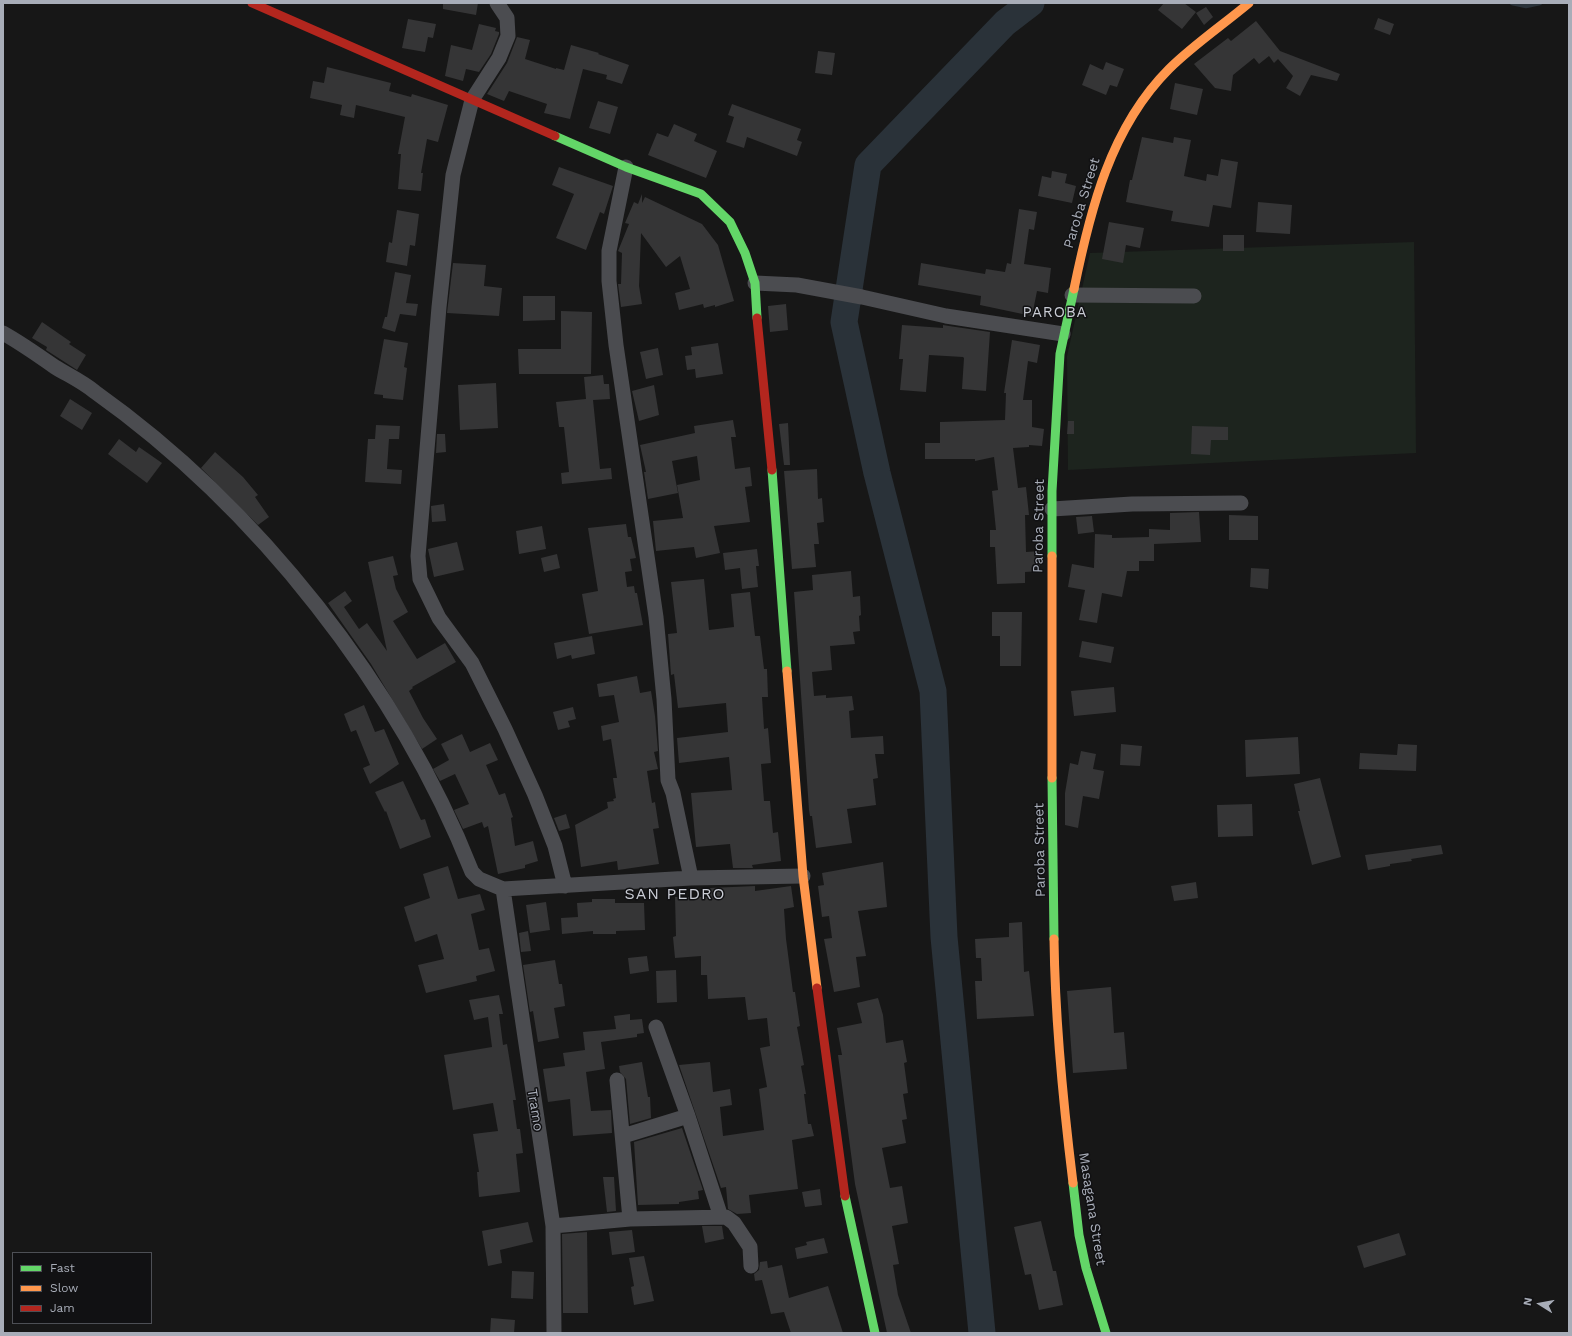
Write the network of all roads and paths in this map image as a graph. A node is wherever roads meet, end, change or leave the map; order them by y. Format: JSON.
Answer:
{"nodes":[{"id":1,"x":252,"y":3,"type":"edge"},
{"id":2,"x":497,"y":3,"type":"edge"},
{"id":3,"x":1249,"y":3,"type":"edge"},
{"id":4,"x":472,"y":100,"type":"junction"},
{"id":5,"x":626,"y":167,"type":"junction"},
{"id":6,"x":755,"y":283,"type":"junction"},
{"id":7,"x":1072,"y":295,"type":"junction"},
{"id":8,"x":1194,"y":296,"type":"dead end"},
{"id":9,"x":3,"y":333,"type":"edge"},
{"id":10,"x":1063,"y":334,"type":"junction"},
{"id":11,"x":1241,"y":503,"type":"dead end"},
{"id":12,"x":1052,"y":509,"type":"junction"},
{"id":13,"x":803,"y":876,"type":"junction"},
{"id":14,"x":691,"y":878,"type":"junction"},
{"id":15,"x":565,"y":886,"type":"junction"},
{"id":16,"x":503,"y":889,"type":"junction"},
{"id":17,"x":656,"y":1027,"type":"dead end"},
{"id":18,"x":617,"y":1080,"type":"dead end"},
{"id":19,"x":1064,"y":1112,"type":"joint"},
{"id":20,"x":688,"y":1116,"type":"junction"},
{"id":21,"x":623,"y":1136,"type":"junction"},
{"id":22,"x":721,"y":1217,"type":"junction"},
{"id":23,"x":630,"y":1218,"type":"junction"},
{"id":24,"x":553,"y":1226,"type":"junction"},
{"id":25,"x":751,"y":1266,"type":"dead end"},
{"id":26,"x":554,"y":1333,"type":"edge"},
{"id":27,"x":875,"y":1333,"type":"edge"},
{"id":28,"x":1106,"y":1333,"type":"edge"}],
"edges":[{"from":1,"to":4,"type":"main road"},
{"from":2,"to":4,"type":"street"},
{"from":3,"to":7,"type":"main road","name":"Paroba Street"},
{"from":4,"to":5,"type":"main road"},
{"from":4,"to":15,"type":"street"},
{"from":5,"to":6,"type":"main road"},
{"from":5,"to":14,"type":"street"},
{"from":6,"to":10,"type":"street"},
{"from":6,"to":13,"type":"main road"},
{"from":7,"to":8,"type":"street"},
{"from":7,"to":10,"type":"main road","name":"Paroba Street"},
{"from":9,"to":16,"type":"street"},
{"from":10,"to":12,"type":"main road","name":"Paroba Street"},
{"from":11,"to":12,"type":"street"},
{"from":12,"to":19,"type":"main road","name":"Paroba Street"},
{"from":13,"to":14,"type":"street"},
{"from":13,"to":27,"type":"main road"},
{"from":14,"to":15,"type":"street"},
{"from":15,"to":16,"type":"street"},
{"from":16,"to":24,"type":"street","name":"Tramo"},
{"from":17,"to":20,"type":"street"},
{"from":18,"to":21,"type":"street"},
{"from":19,"to":28,"type":"main road","name":"Masagana Street"},
{"from":20,"to":21,"type":"street"},
{"from":20,"to":22,"type":"street"},
{"from":21,"to":23,"type":"street"},
{"from":22,"to":23,"type":"street"},
{"from":22,"to":25,"type":"street"},
{"from":23,"to":24,"type":"street"},
{"from":24,"to":26,"type":"street","name":"Tramo"}]}
